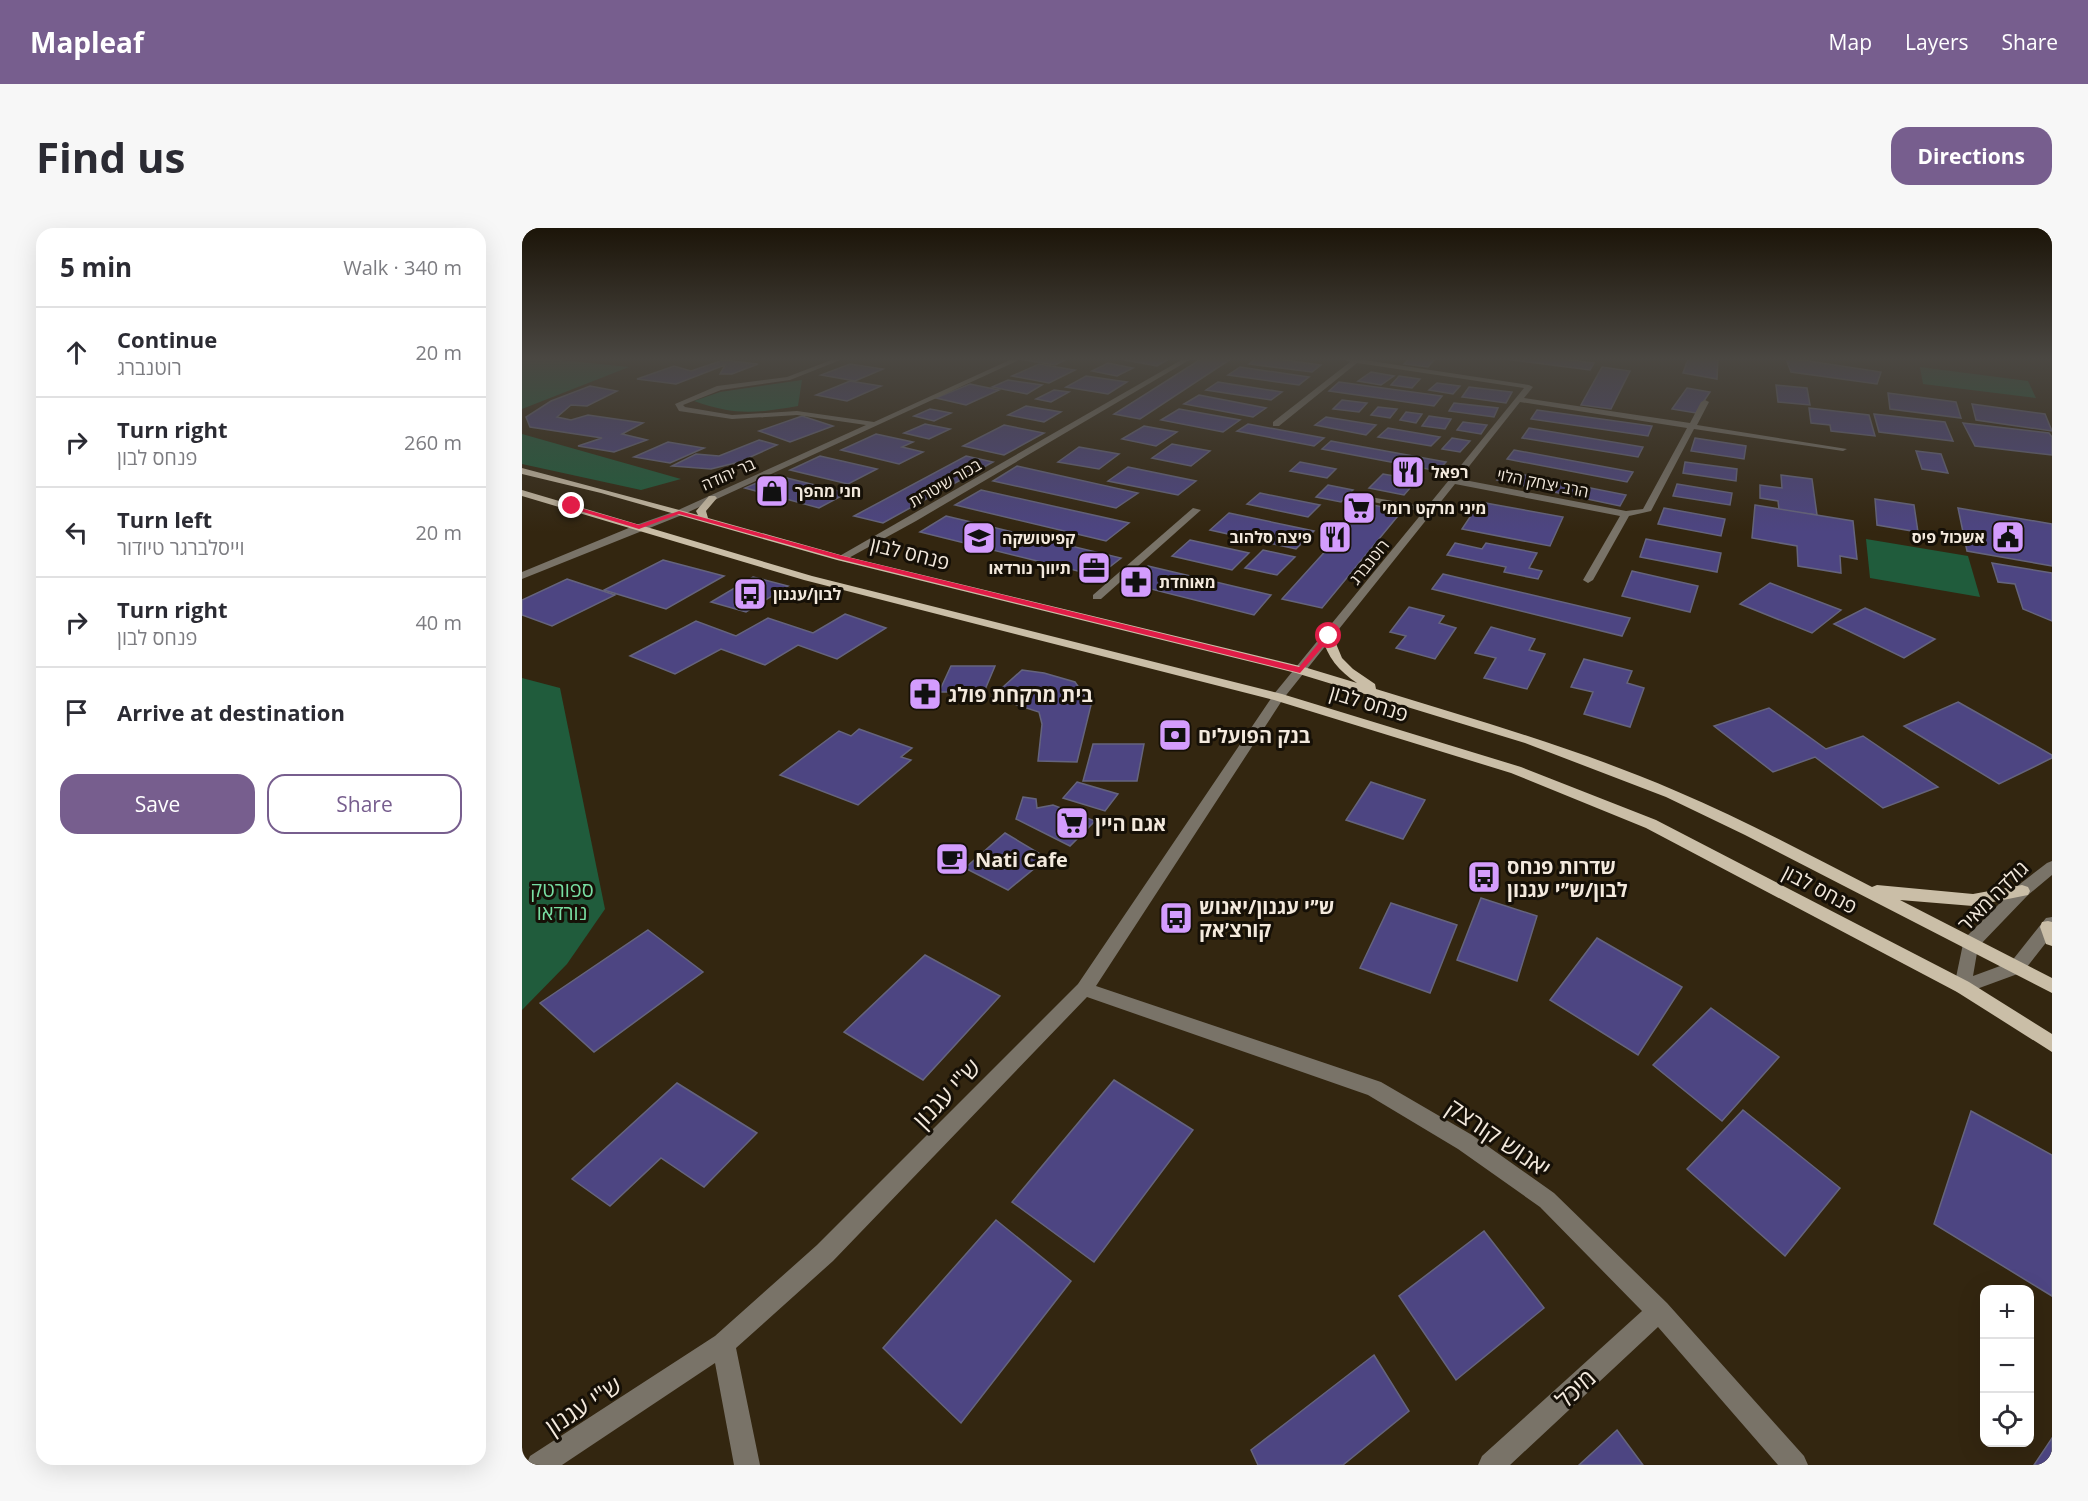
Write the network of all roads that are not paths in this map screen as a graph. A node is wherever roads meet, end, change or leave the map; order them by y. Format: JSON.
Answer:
{"nodes":[{"id":1,"x":730,"y":417,"type":"edge"},
{"id":2,"x":761,"y":417,"type":"edge"},
{"id":3,"x":823,"y":417,"type":"edge"},
{"id":4,"x":891,"y":417,"type":"edge"},
{"id":5,"x":1089,"y":417,"type":"edge"},
{"id":6,"x":1285,"y":417,"type":"edge"},
{"id":7,"x":1505,"y":417,"type":"edge"},
{"id":8,"x":1632,"y":417,"type":"edge"},
{"id":9,"x":1698,"y":417,"type":"edge"},
{"id":10,"x":875,"y":424,"type":"junction"},
{"id":11,"x":1276,"y":424,"type":"dead end"},
{"id":12,"x":1694,"y":426,"type":"junction"},
{"id":13,"x":1843,"y":449,"type":"dead end"},
{"id":14,"x":522,"y":471,"type":"edge"},
{"id":15,"x":1453,"y":481,"type":"junction"},
{"id":16,"x":522,"y":493,"type":"edge"},
{"id":17,"x":1356,"y":496,"type":"dead end"},
{"id":18,"x":712,"y":498,"type":"junction"},
{"id":19,"x":1196,"y":510,"type":"dead end"},
{"id":20,"x":1429,"y":510,"type":"junction"},
{"id":21,"x":679,"y":513,"type":"junction"},
{"id":22,"x":1626,"y":514,"type":"junction"},
{"id":23,"x":704,"y":519,"type":"junction"},
{"id":24,"x":639,"y":527,"type":"junction"},
{"id":25,"x":652,"y":531,"type":"junction"},
{"id":26,"x":841,"y":558,"type":"junction"},
{"id":27,"x":522,"y":576,"type":"edge"},
{"id":28,"x":1588,"y":580,"type":"dead end"},
{"id":29,"x":522,"y":586,"type":"edge"},
{"id":30,"x":1097,"y":597,"type":"dead end"},
{"id":31,"x":1329,"y":636,"type":"junction"},
{"id":32,"x":1300,"y":670,"type":"junction"},
{"id":33,"x":1278,"y":697,"type":"junction"},
{"id":34,"x":1409,"y":703,"type":"junction"},
{"id":35,"x":2052,"y":867,"type":"edge"},
{"id":36,"x":1852,"y":884,"type":"junction"},
{"id":37,"x":2022,"y":891,"type":"junction"},
{"id":38,"x":2050,"y":930,"type":"edge"},
{"id":39,"x":1970,"y":944,"type":"junction"},
{"id":40,"x":2017,"y":967,"type":"junction"},
{"id":41,"x":2052,"y":986,"type":"edge"},
{"id":42,"x":1963,"y":987,"type":"junction"},
{"id":43,"x":1084,"y":989,"type":"junction"},
{"id":44,"x":2052,"y":1044,"type":"edge"},
{"id":45,"x":1659,"y":1311,"type":"junction"},
{"id":46,"x":723,"y":1344,"type":"junction"},
{"id":47,"x":539,"y":1465,"type":"edge"},
{"id":48,"x":747,"y":1465,"type":"edge"},
{"id":49,"x":1491,"y":1465,"type":"edge"},
{"id":50,"x":1795,"y":1465,"type":"edge"}],
"edges":[{"from":1,"to":2,"type":"street"},
{"from":3,"to":10,"type":"street"},
{"from":4,"to":10,"type":"street","name":"בר יהודה"},
{"from":5,"to":26,"type":"street","name":"בכור שיטרית"},
{"from":6,"to":11,"type":"street"},
{"from":7,"to":15,"type":"street","name":"רוטנברג"},
{"from":8,"to":12,"type":"street"},
{"from":9,"to":12,"type":"street"},
{"from":10,"to":18,"type":"street","name":"בר יהודה"},
{"from":12,"to":13,"type":"street"},
{"from":12,"to":22,"type":"street"},
{"from":14,"to":21,"type":"main road","name":"פנחס לבון"},
{"from":15,"to":20,"type":"street","name":"רוטנברג"},
{"from":15,"to":22,"type":"street","name":"הרב יצחק הלוי"},
{"from":16,"to":24,"type":"main road","name":"פנחס לבון"},
{"from":17,"to":20,"type":"street"},
{"from":18,"to":21,"type":"street","name":"בר יהודה"},
{"from":18,"to":23,"type":"main road"},
{"from":19,"to":30,"type":"street"},
{"from":20,"to":31,"type":"street","name":"רוטנברג"},
{"from":21,"to":23,"type":"main road","name":"פנחס לבון"},
{"from":21,"to":24,"type":"street"},
{"from":21,"to":25,"type":"street"},
{"from":22,"to":28,"type":"street"},
{"from":23,"to":26,"type":"main road","name":"פנחס לבון"},
{"from":24,"to":25,"type":"main road","name":"פנחס לבון"},
{"from":24,"to":27,"type":"street"},
{"from":25,"to":29,"type":"street"},
{"from":25,"to":33,"type":"main road","name":"פנחס לבון"},
{"from":26,"to":32,"type":"main road","name":"פנחס לבון"},
{"from":31,"to":32,"type":"street","name":"רוטנברג"},
{"from":31,"to":34,"type":"main road"},
{"from":32,"to":33,"type":"street","name":"ש\"י עגנון"},
{"from":32,"to":34,"type":"main road","name":"פנחס לבון"},
{"from":33,"to":42,"type":"main road","name":"פנחס לבון"},
{"from":33,"to":43,"type":"street","name":"ש\"י עגנון"},
{"from":34,"to":36,"type":"main road","name":"פנחס לבון"},
{"from":35,"to":37,"type":"street","name":"גולדה מאיר"},
{"from":36,"to":37,"type":"main road"},
{"from":36,"to":39,"type":"main road","name":"פנחס לבון"},
{"from":37,"to":39,"type":"street","name":"גולדה מאיר"},
{"from":38,"to":40,"type":"street"},
{"from":39,"to":40,"type":"main road","name":"פנחס לבון"},
{"from":39,"to":42,"type":"street","name":"גולדה מאיר"},
{"from":40,"to":41,"type":"main road","name":"פנחס לבון"},
{"from":40,"to":42,"type":"street"},
{"from":42,"to":44,"type":"main road","name":"פנחס לבון"},
{"from":43,"to":45,"type":"street","name":"יאנוש קורצק"},
{"from":43,"to":46,"type":"street","name":"ש\"י עגנון"},
{"from":45,"to":49,"type":"street","name":"מיכל"},
{"from":45,"to":50,"type":"street","name":"יאנוש קורצק"},
{"from":46,"to":47,"type":"street","name":"ש\"י עגנון"},
{"from":46,"to":48,"type":"street"}]}
